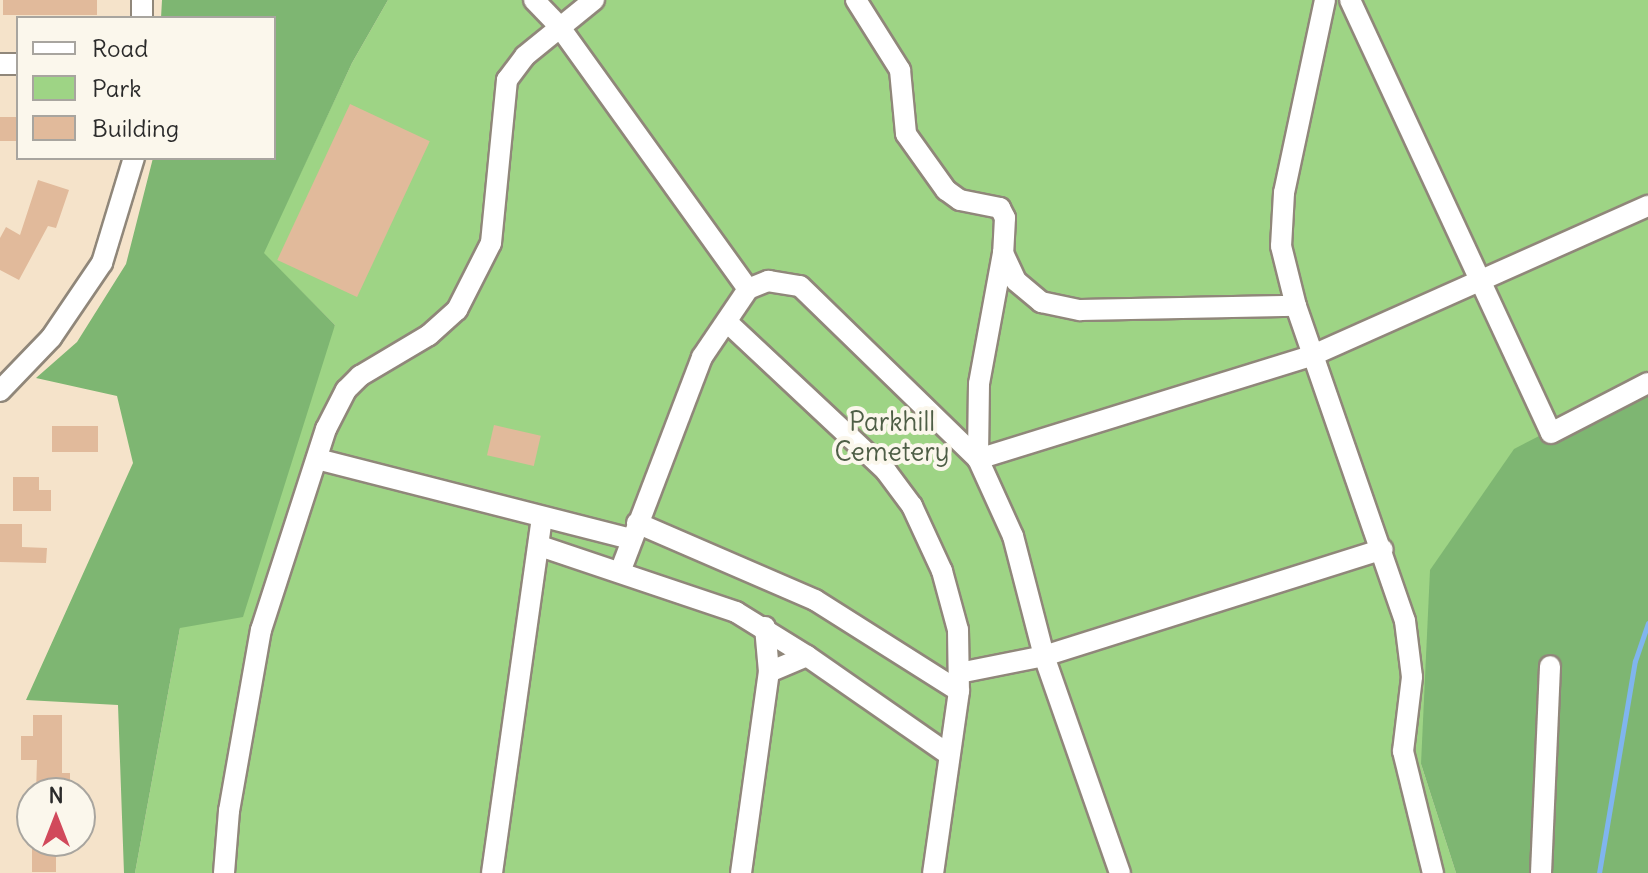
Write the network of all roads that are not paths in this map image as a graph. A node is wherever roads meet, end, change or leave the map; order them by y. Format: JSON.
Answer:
{"nodes":[{"id":1,"x":534,"y":0,"type":"edge"},
{"id":2,"x":594,"y":0,"type":"edge"},
{"id":3,"x":856,"y":0,"type":"edge"},
{"id":4,"x":1325,"y":0,"type":"edge"},
{"id":5,"x":1350,"y":0,"type":"edge"},
{"id":6,"x":559,"y":26,"type":"junction"},
{"id":7,"x":133,"y":160,"type":"edge"},
{"id":8,"x":1646,"y":213,"type":"edge"},
{"id":9,"x":1003,"y":253,"type":"junction"},
{"id":10,"x":1484,"y":282,"type":"junction"},
{"id":11,"x":748,"y":289,"type":"junction"},
{"id":12,"x":1296,"y":306,"type":"junction"},
{"id":13,"x":727,"y":322,"type":"junction"},
{"id":14,"x":1313,"y":355,"type":"junction"},
{"id":15,"x":1648,"y":383,"type":"edge"},
{"id":16,"x":2,"y":384,"type":"edge"},
{"id":17,"x":317,"y":459,"type":"junction"},
{"id":18,"x":978,"y":459,"type":"junction"},
{"id":19,"x":542,"y":518,"type":"junction"},
{"id":20,"x":634,"y":531,"type":"junction"},
{"id":21,"x":540,"y":546,"type":"junction"},
{"id":22,"x":1383,"y":549,"type":"junction"},
{"id":23,"x":620,"y":572,"type":"junction"},
{"id":24,"x":765,"y":627,"type":"junction"},
{"id":25,"x":807,"y":656,"type":"junction"},
{"id":26,"x":1044,"y":656,"type":"junction"},
{"id":27,"x":1550,"y":666,"type":"dead end"},
{"id":28,"x":769,"y":672,"type":"junction"},
{"id":29,"x":959,"y":682,"type":"junction"},
{"id":30,"x":948,"y":754,"type":"junction"},
{"id":31,"x":224,"y":873,"type":"edge"},
{"id":32,"x":492,"y":873,"type":"edge"},
{"id":33,"x":741,"y":873,"type":"edge"},
{"id":34,"x":933,"y":873,"type":"edge"},
{"id":35,"x":1120,"y":873,"type":"edge"},
{"id":36,"x":1433,"y":873,"type":"edge"},
{"id":37,"x":1541,"y":873,"type":"edge"}],
"edges":[{"from":1,"to":6,"type":"street"},
{"from":2,"to":6,"type":"street"},
{"from":3,"to":9,"type":"street"},
{"from":4,"to":12,"type":"street"},
{"from":5,"to":10,"type":"street"},
{"from":6,"to":11,"type":"street"},
{"from":6,"to":17,"type":"street"},
{"from":7,"to":16,"type":"street"},
{"from":8,"to":10,"type":"street"},
{"from":9,"to":12,"type":"street"},
{"from":9,"to":18,"type":"street"},
{"from":10,"to":14,"type":"street"},
{"from":10,"to":15,"type":"street"},
{"from":11,"to":13,"type":"street"},
{"from":11,"to":18,"type":"street"},
{"from":12,"to":14,"type":"street"},
{"from":13,"to":20,"type":"street"},
{"from":13,"to":29,"type":"street"},
{"from":14,"to":18,"type":"street"},
{"from":14,"to":22,"type":"street"},
{"from":17,"to":19,"type":"street"},
{"from":17,"to":31,"type":"street"},
{"from":18,"to":26,"type":"street"},
{"from":19,"to":20,"type":"street"},
{"from":19,"to":21,"type":"street"},
{"from":20,"to":23,"type":"street"},
{"from":20,"to":29,"type":"street"},
{"from":21,"to":23,"type":"street"},
{"from":21,"to":32,"type":"street"},
{"from":22,"to":26,"type":"street"},
{"from":22,"to":36,"type":"street"},
{"from":23,"to":24,"type":"street"},
{"from":24,"to":25,"type":"street"},
{"from":24,"to":28,"type":"street"},
{"from":25,"to":28,"type":"street"},
{"from":25,"to":30,"type":"street"},
{"from":26,"to":29,"type":"street"},
{"from":26,"to":35,"type":"street"},
{"from":27,"to":37,"type":"street"},
{"from":28,"to":33,"type":"street"},
{"from":29,"to":30,"type":"street"},
{"from":30,"to":34,"type":"street"}]}
